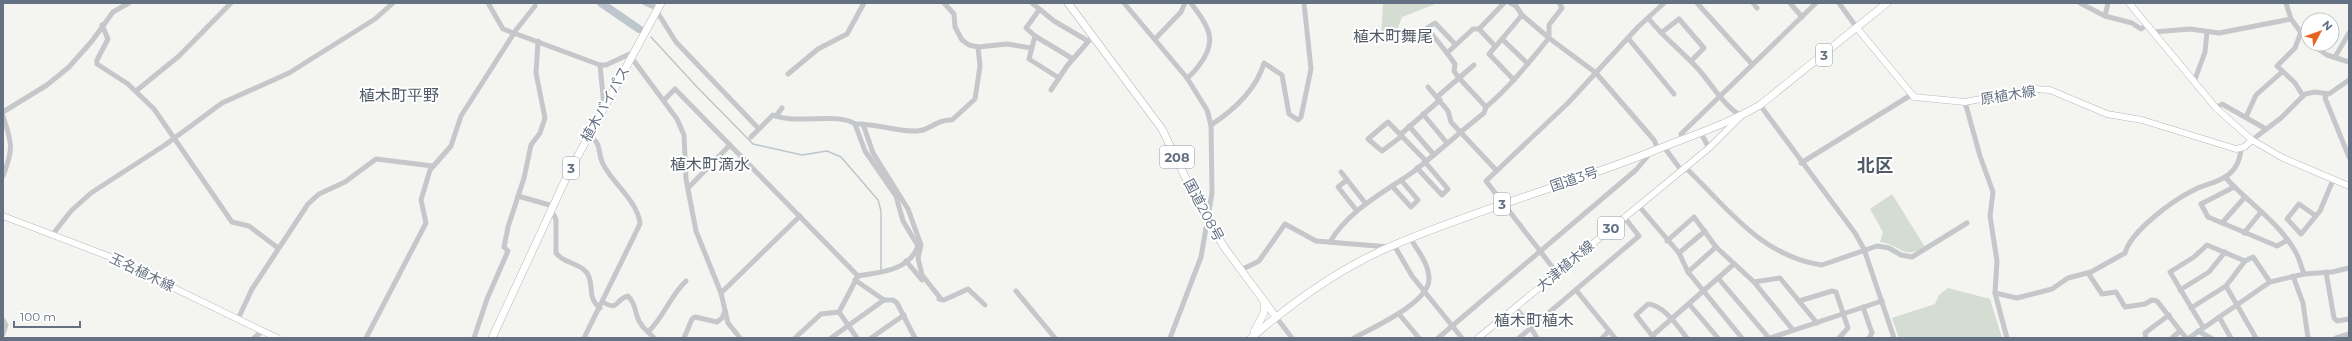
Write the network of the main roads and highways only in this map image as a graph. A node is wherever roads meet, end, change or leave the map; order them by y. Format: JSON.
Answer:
{"nodes":[{"id":1,"x":660,"y":3,"type":"edge"},
{"id":2,"x":1887,"y":3,"type":"edge"},
{"id":3,"x":2129,"y":3,"type":"edge"},
{"id":4,"x":1072,"y":4,"type":"edge"},
{"id":5,"x":1857,"y":28,"type":"junction"},
{"id":6,"x":1741,"y":116,"type":"junction"},
{"id":7,"x":2252,"y":140,"type":"junction"},
{"id":8,"x":2349,"y":185,"type":"edge"},
{"id":9,"x":3,"y":216,"type":"edge"},
{"id":10,"x":1264,"y":301,"type":"junction"},
{"id":11,"x":1276,"y":317,"type":"junction"},
{"id":12,"x":277,"y":338,"type":"edge"},
{"id":13,"x":492,"y":338,"type":"edge"},
{"id":14,"x":1250,"y":338,"type":"edge"},
{"id":15,"x":1478,"y":338,"type":"edge"}],
"edges":[{"from":1,"to":13,"type":"highway","name":"植木バイパス","number":"3"},
{"from":2,"to":5,"type":"highway","name":"国道3号","number":"3"},
{"from":3,"to":7,"type":"main road"},
{"from":4,"to":10,"type":"highway","name":"国道208号","number":"208"},
{"from":5,"to":6,"type":"highway","name":"国道3号","number":"3"},
{"from":5,"to":7,"type":"main road","name":"原植木線"},
{"from":6,"to":11,"type":"highway","name":"国道3号","number":"3"},
{"from":6,"to":15,"type":"main road","name":"大津植木線","number":"30"},
{"from":7,"to":8,"type":"main road"},
{"from":9,"to":12,"type":"main road","name":"玉名植木線"},
{"from":10,"to":11,"type":"highway","name":"国道208号","number":"208"},
{"from":10,"to":14,"type":"highway"},
{"from":11,"to":14,"type":"highway","name":"国道3号","number":"3"}]}
